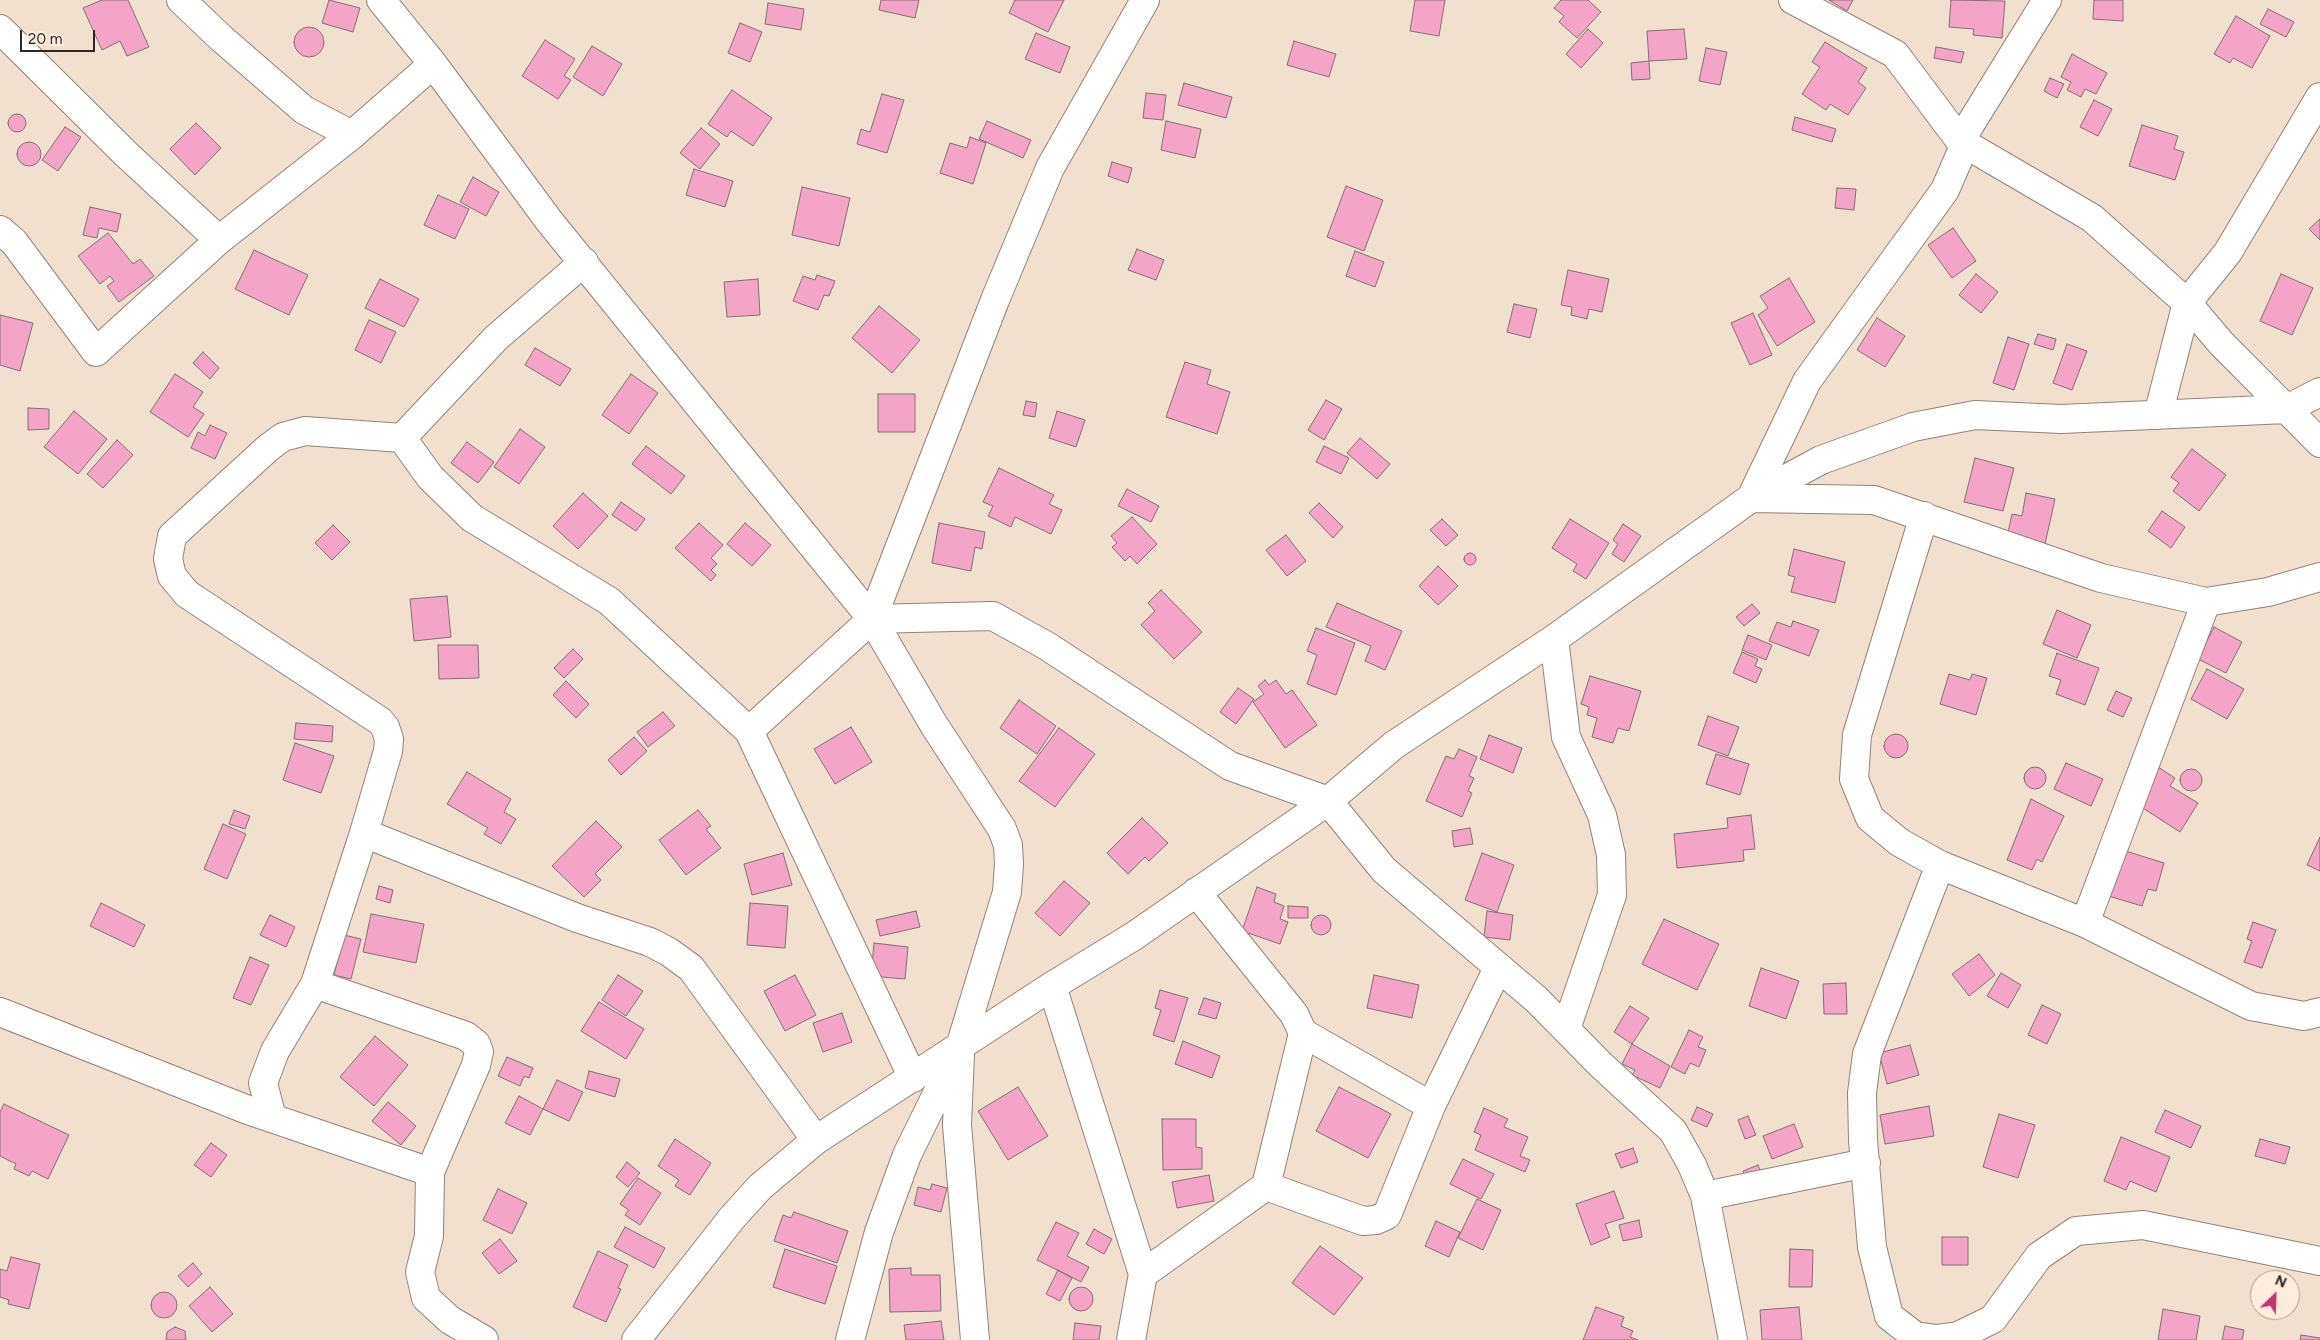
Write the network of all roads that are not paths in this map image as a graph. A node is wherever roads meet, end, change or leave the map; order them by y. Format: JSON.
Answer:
{"nodes":[{"id":1,"x":182,"y":0,"type":"edge"},
{"id":2,"x":381,"y":0,"type":"edge"},
{"id":3,"x":1146,"y":0,"type":"edge"},
{"id":4,"x":1793,"y":0,"type":"edge"},
{"id":5,"x":2047,"y":0,"type":"edge"},
{"id":6,"x":0,"y":29,"type":"edge"},
{"id":7,"x":433,"y":64,"type":"junction"},
{"id":8,"x":2320,"y":97,"type":"edge"},
{"id":9,"x":352,"y":135,"type":"junction"},
{"id":10,"x":1960,"y":141,"type":"junction"},
{"id":11,"x":219,"y":240,"type":"junction"},
{"id":12,"x":5,"y":241,"type":"edge"},
{"id":13,"x":584,"y":262,"type":"junction"},
{"id":14,"x":2187,"y":303,"type":"junction"},
{"id":15,"x":2320,"y":392,"type":"edge"},
{"id":16,"x":2287,"y":409,"type":"junction"},
{"id":17,"x":2158,"y":416,"type":"junction"},
{"id":18,"x":402,"y":438,"type":"junction"},
{"id":19,"x":2320,"y":443,"type":"edge"},
{"id":20,"x":1751,"y":498,"type":"junction"},
{"id":21,"x":1924,"y":516,"type":"junction"},
{"id":22,"x":2320,"y":577,"type":"edge"},
{"id":23,"x":2206,"y":602,"type":"junction"},
{"id":24,"x":872,"y":619,"type":"junction"},
{"id":25,"x":1554,"y":639,"type":"junction"},
{"id":26,"x":749,"y":731,"type":"junction"},
{"id":27,"x":1328,"y":801,"type":"junction"},
{"id":28,"x":364,"y":834,"type":"junction"},
{"id":29,"x":1940,"y":866,"type":"junction"},
{"id":30,"x":1196,"y":892,"type":"junction"},
{"id":31,"x":2085,"y":922,"type":"junction"},
{"id":32,"x":1498,"y":968,"type":"junction"},
{"id":33,"x":315,"y":984,"type":"junction"},
{"id":34,"x":1052,"y":986,"type":"junction"},
{"id":35,"x":0,"y":1012,"type":"edge"},
{"id":36,"x":2320,"y":1012,"type":"edge"},
{"id":37,"x":1566,"y":1030,"type":"junction"},
{"id":38,"x":1303,"y":1033,"type":"junction"},
{"id":39,"x":960,"y":1047,"type":"junction"},
{"id":40,"x":913,"y":1078,"type":"junction"},
{"id":41,"x":1431,"y":1106,"type":"junction"},
{"id":42,"x":272,"y":1118,"type":"junction"},
{"id":43,"x":816,"y":1140,"type":"junction"},
{"id":44,"x":1866,"y":1163,"type":"junction"},
{"id":45,"x":430,"y":1172,"type":"junction"},
{"id":46,"x":1266,"y":1186,"type":"junction"},
{"id":47,"x":1705,"y":1196,"type":"junction"},
{"id":48,"x":2320,"y":1261,"type":"edge"},
{"id":49,"x":1143,"y":1274,"type":"junction"},
{"id":50,"x":484,"y":1340,"type":"edge"},
{"id":51,"x":636,"y":1340,"type":"edge"},
{"id":52,"x":850,"y":1340,"type":"edge"},
{"id":53,"x":975,"y":1340,"type":"edge"},
{"id":54,"x":1131,"y":1340,"type":"edge"},
{"id":55,"x":1733,"y":1340,"type":"edge"}],
"edges":[{"from":1,"to":9,"type":"street"},
{"from":2,"to":7,"type":"street"},
{"from":3,"to":24,"type":"street"},
{"from":4,"to":10,"type":"street"},
{"from":5,"to":10,"type":"street"},
{"from":6,"to":11,"type":"street"},
{"from":7,"to":9,"type":"street"},
{"from":7,"to":13,"type":"street"},
{"from":8,"to":14,"type":"street"},
{"from":9,"to":11,"type":"street"},
{"from":10,"to":14,"type":"street"},
{"from":10,"to":20,"type":"street"},
{"from":11,"to":12,"type":"street"},
{"from":13,"to":18,"type":"street"},
{"from":13,"to":24,"type":"street"},
{"from":14,"to":16,"type":"street"},
{"from":14,"to":17,"type":"street"},
{"from":15,"to":16,"type":"street"},
{"from":16,"to":17,"type":"street"},
{"from":16,"to":19,"type":"street"},
{"from":17,"to":20,"type":"street"},
{"from":18,"to":26,"type":"street"},
{"from":18,"to":28,"type":"street"},
{"from":20,"to":21,"type":"street"},
{"from":20,"to":25,"type":"street"},
{"from":21,"to":23,"type":"street"},
{"from":21,"to":29,"type":"street"},
{"from":22,"to":23,"type":"street"},
{"from":23,"to":31,"type":"street"},
{"from":24,"to":26,"type":"street"},
{"from":24,"to":27,"type":"street"},
{"from":24,"to":39,"type":"street"},
{"from":25,"to":27,"type":"street"},
{"from":25,"to":37,"type":"street"},
{"from":26,"to":40,"type":"street"},
{"from":27,"to":30,"type":"street"},
{"from":27,"to":32,"type":"street"},
{"from":28,"to":33,"type":"street"},
{"from":28,"to":43,"type":"street"},
{"from":29,"to":31,"type":"street"},
{"from":29,"to":44,"type":"street"},
{"from":30,"to":34,"type":"street"},
{"from":30,"to":38,"type":"street"},
{"from":31,"to":36,"type":"street"},
{"from":32,"to":37,"type":"street"},
{"from":32,"to":41,"type":"street"},
{"from":33,"to":42,"type":"street"},
{"from":33,"to":45,"type":"street"},
{"from":34,"to":39,"type":"street"},
{"from":34,"to":49,"type":"street"},
{"from":35,"to":42,"type":"street"},
{"from":37,"to":47,"type":"street"},
{"from":38,"to":41,"type":"street"},
{"from":38,"to":46,"type":"street"},
{"from":39,"to":40,"type":"street"},
{"from":39,"to":52,"type":"street"},
{"from":39,"to":53,"type":"street"},
{"from":40,"to":43,"type":"street"},
{"from":41,"to":46,"type":"street"},
{"from":42,"to":45,"type":"street"},
{"from":43,"to":51,"type":"street"},
{"from":44,"to":47,"type":"street"},
{"from":44,"to":48,"type":"street"},
{"from":45,"to":50,"type":"street"},
{"from":46,"to":49,"type":"street"},
{"from":47,"to":55,"type":"street"},
{"from":49,"to":54,"type":"street"}]}
